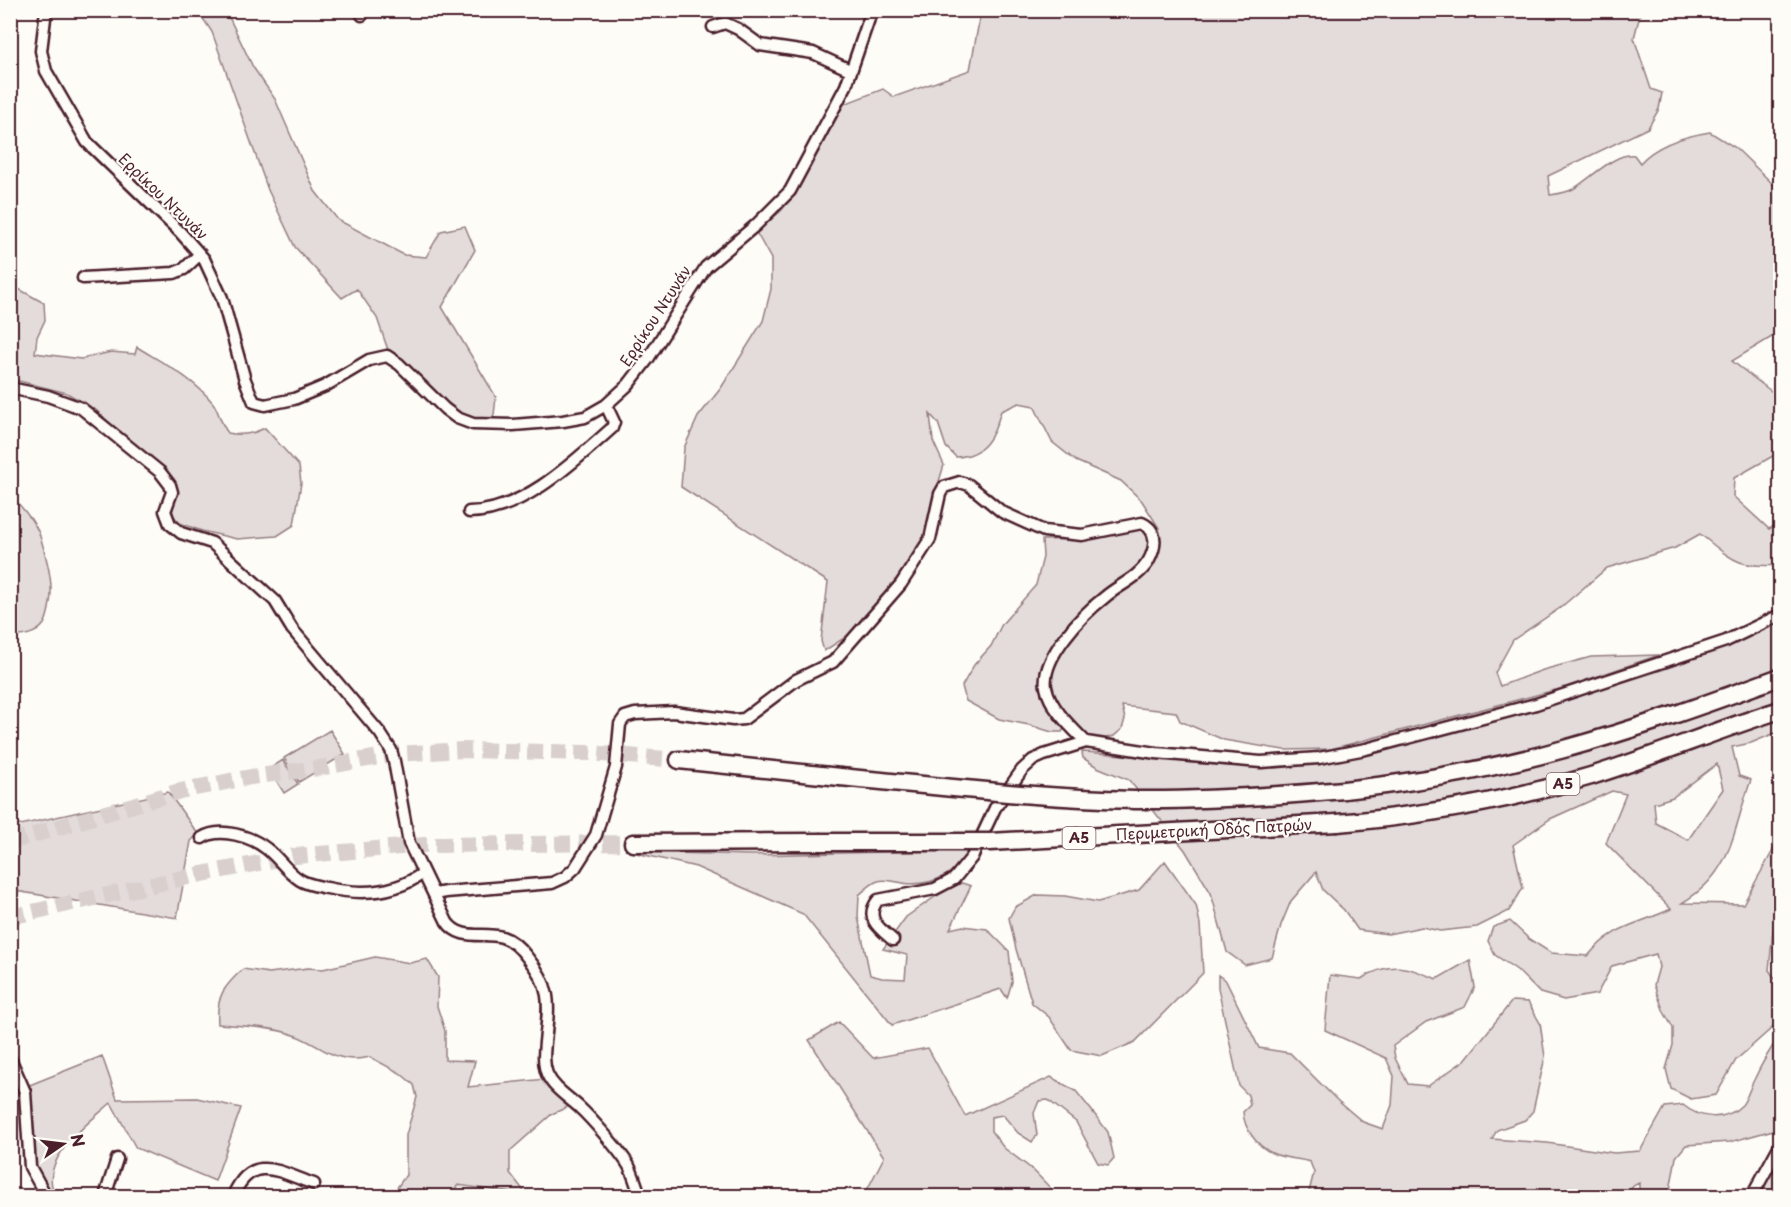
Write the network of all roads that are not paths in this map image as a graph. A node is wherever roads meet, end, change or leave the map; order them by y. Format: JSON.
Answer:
{"nodes":[{"id":1,"x":46,"y":10,"type":"edge"},
{"id":2,"x":872,"y":10,"type":"edge"},
{"id":3,"x":713,"y":27,"type":"dead end"},
{"id":4,"x":850,"y":70,"type":"junction"},
{"id":5,"x":200,"y":254,"type":"junction"},
{"id":6,"x":82,"y":278,"type":"dead end"},
{"id":7,"x":10,"y":388,"type":"edge"},
{"id":8,"x":606,"y":405,"type":"junction"},
{"id":9,"x":469,"y":512,"type":"dead end"},
{"id":10,"x":1780,"y":615,"type":"edge"},
{"id":11,"x":1780,"y":677,"type":"edge"},
{"id":12,"x":1780,"y":710,"type":"edge"},
{"id":13,"x":1086,"y":742,"type":"junction"},
{"id":14,"x":679,"y":760,"type":"tunnel mouth"},
{"id":15,"x":202,"y":838,"type":"dead end"},
{"id":16,"x":633,"y":843,"type":"tunnel mouth"},
{"id":17,"x":423,"y":873,"type":"junction"},
{"id":18,"x":435,"y":894,"type":"junction"},
{"id":19,"x":893,"y":940,"type":"dead end"},
{"id":20,"x":10,"y":1058,"type":"edge"},
{"id":21,"x":1780,"y":1145,"type":"edge"},
{"id":22,"x":117,"y":1159,"type":"dead end"},
{"id":23,"x":314,"y":1184,"type":"dead end"},
{"id":24,"x":46,"y":1197,"type":"edge"},
{"id":25,"x":105,"y":1197,"type":"edge"},
{"id":26,"x":233,"y":1197,"type":"edge"},
{"id":27,"x":640,"y":1197,"type":"edge"},
{"id":28,"x":1752,"y":1197,"type":"edge"}],
"edges":[{"from":1,"to":5,"type":"street","name":"Ερρίκου Ντυνάν"},
{"from":2,"to":4,"type":"street","name":"Ερρίκου Ντυνάν"},
{"from":3,"to":4,"type":"street"},
{"from":4,"to":8,"type":"street","name":"Ερρίκου Ντυνάν"},
{"from":5,"to":6,"type":"street"},
{"from":5,"to":8,"type":"street","name":"Ερρίκου Ντυνάν"},
{"from":7,"to":17,"type":"street"},
{"from":8,"to":9,"type":"street"},
{"from":10,"to":13,"type":"street"},
{"from":11,"to":14,"type":"highway","name":"Περιμετρική Οδός Πατρών","number":"Α5","bridge":true},
{"from":12,"to":16,"type":"highway","name":"Περιμετρική Οδός Πατρών","number":"Α5","bridge":true},
{"from":13,"to":18,"type":"street"},
{"from":13,"to":19,"type":"street"},
{"from":15,"to":17,"type":"street"},
{"from":17,"to":18,"type":"street"},
{"from":18,"to":27,"type":"street"},
{"from":20,"to":24,"type":"street"},
{"from":21,"to":28,"type":"street"},
{"from":22,"to":25,"type":"street"},
{"from":23,"to":26,"type":"street"}]}
